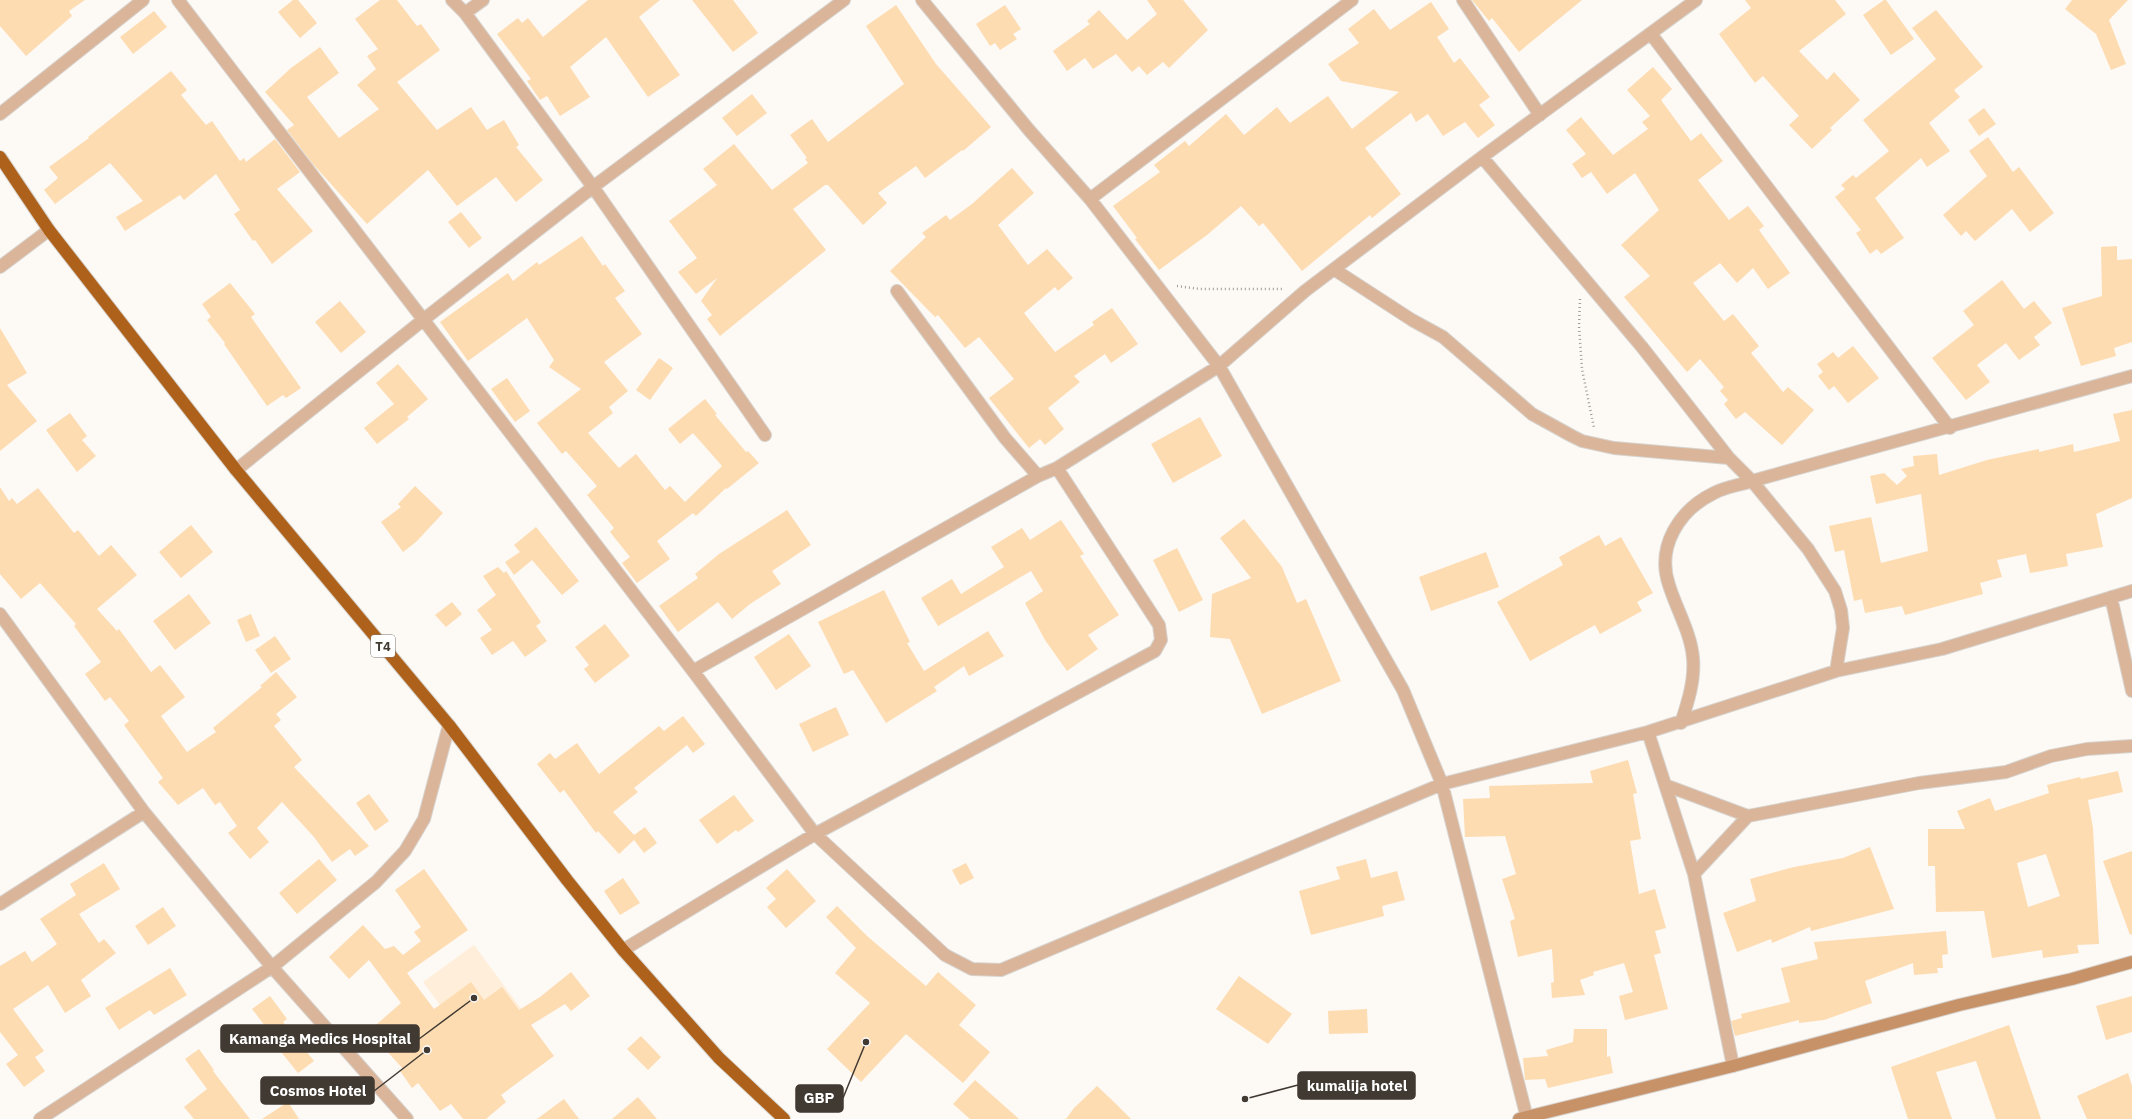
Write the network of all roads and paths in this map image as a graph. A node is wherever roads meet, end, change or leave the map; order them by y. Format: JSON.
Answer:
{"nodes":[{"id":1,"x":143,"y":0,"type":"edge"},
{"id":2,"x":178,"y":0,"type":"edge"},
{"id":3,"x":452,"y":0,"type":"edge"},
{"id":4,"x":483,"y":0,"type":"edge"},
{"id":5,"x":844,"y":0,"type":"edge"},
{"id":6,"x":922,"y":0,"type":"edge"},
{"id":7,"x":1352,"y":0,"type":"edge"},
{"id":8,"x":1464,"y":0,"type":"edge"},
{"id":9,"x":1696,"y":0,"type":"edge"},
{"id":10,"x":464,"y":13,"type":"junction"},
{"id":11,"x":1651,"y":34,"type":"junction"},
{"id":12,"x":0,"y":114,"type":"edge"},
{"id":13,"x":1540,"y":115,"type":"junction"},
{"id":14,"x":0,"y":157,"type":"edge"},
{"id":15,"x":1482,"y":157,"type":"junction"},
{"id":16,"x":593,"y":187,"type":"junction"},
{"id":17,"x":1090,"y":199,"type":"junction"},
{"id":18,"x":49,"y":230,"type":"junction"},
{"id":19,"x":0,"y":267,"type":"edge"},
{"id":20,"x":1335,"y":270,"type":"junction"},
{"id":21,"x":1581,"y":275,"type":"junction"},
{"id":22,"x":1155,"y":283,"type":"junction"},
{"id":23,"x":897,"y":291,"type":"dead end"},
{"id":24,"x":1305,"y":291,"type":"junction"},
{"id":25,"x":423,"y":320,"type":"junction"},
{"id":26,"x":1219,"y":366,"type":"junction"},
{"id":27,"x":2132,"y":376,"type":"edge"},
{"id":28,"x":1950,"y":428,"type":"junction"},
{"id":29,"x":765,"y":435,"type":"dead end"},
{"id":30,"x":1597,"y":444,"type":"junction"},
{"id":31,"x":1729,"y":458,"type":"junction"},
{"id":32,"x":1057,"y":468,"type":"junction"},
{"id":33,"x":236,"y":470,"type":"junction"},
{"id":34,"x":1038,"y":476,"type":"junction"},
{"id":35,"x":1752,"y":481,"type":"junction"},
{"id":36,"x":2132,"y":591,"type":"edge"},
{"id":37,"x":2111,"y":597,"type":"junction"},
{"id":38,"x":0,"y":614,"type":"edge"},
{"id":39,"x":692,"y":671,"type":"junction"},
{"id":40,"x":1836,"y":672,"type":"junction"},
{"id":41,"x":2132,"y":691,"type":"edge"},
{"id":42,"x":1681,"y":723,"type":"junction"},
{"id":43,"x":448,"y":725,"type":"junction"},
{"id":44,"x":1648,"y":732,"type":"junction"},
{"id":45,"x":2132,"y":746,"type":"edge"},
{"id":46,"x":1442,"y":784,"type":"junction"},
{"id":47,"x":1665,"y":785,"type":"junction"},
{"id":48,"x":144,"y":812,"type":"junction"},
{"id":49,"x":1748,"y":816,"type":"junction"},
{"id":50,"x":815,"y":834,"type":"junction"},
{"id":51,"x":1694,"y":874,"type":"junction"},
{"id":52,"x":0,"y":904,"type":"edge"},
{"id":53,"x":623,"y":950,"type":"junction"},
{"id":54,"x":2132,"y":962,"type":"edge"},
{"id":55,"x":272,"y":967,"type":"junction"},
{"id":56,"x":1733,"y":1066,"type":"junction"},
{"id":57,"x":1523,"y":1118,"type":"edge"},
{"id":58,"x":40,"y":1119,"type":"edge"},
{"id":59,"x":407,"y":1119,"type":"edge"},
{"id":60,"x":784,"y":1119,"type":"edge"}],
"edges":[{"from":1,"to":12,"type":"street"},
{"from":2,"to":25,"type":"street"},
{"from":3,"to":10,"type":"street"},
{"from":4,"to":10,"type":"street"},
{"from":5,"to":16,"type":"street"},
{"from":6,"to":17,"type":"street"},
{"from":7,"to":17,"type":"street"},
{"from":8,"to":13,"type":"street"},
{"from":9,"to":11,"type":"street"},
{"from":10,"to":16,"type":"street"},
{"from":11,"to":13,"type":"street"},
{"from":11,"to":28,"type":"street"},
{"from":13,"to":15,"type":"street"},
{"from":14,"to":18,"type":"highway","number":"T4"},
{"from":15,"to":20,"type":"street"},
{"from":15,"to":21,"type":"street"},
{"from":16,"to":25,"type":"street"},
{"from":16,"to":29,"type":"street"},
{"from":17,"to":22,"type":"street"},
{"from":18,"to":19,"type":"street"},
{"from":18,"to":33,"type":"highway","number":"T4"},
{"from":20,"to":24,"type":"street"},
{"from":20,"to":30,"type":"street"},
{"from":21,"to":30,"type":"path"},
{"from":21,"to":31,"type":"street"},
{"from":22,"to":24,"type":"path"},
{"from":22,"to":26,"type":"street"},
{"from":23,"to":34,"type":"street"},
{"from":24,"to":26,"type":"street"},
{"from":25,"to":33,"type":"street"},
{"from":25,"to":39,"type":"street"},
{"from":26,"to":32,"type":"street"},
{"from":26,"to":46,"type":"street"},
{"from":27,"to":28,"type":"street"},
{"from":28,"to":35,"type":"street"},
{"from":30,"to":31,"type":"street"},
{"from":31,"to":35,"type":"street"},
{"from":32,"to":34,"type":"street"},
{"from":32,"to":50,"type":"street"},
{"from":33,"to":43,"type":"highway","number":"T4"},
{"from":34,"to":39,"type":"street"},
{"from":35,"to":40,"type":"street"},
{"from":35,"to":42,"type":"street"},
{"from":36,"to":37,"type":"street"},
{"from":37,"to":40,"type":"street"},
{"from":37,"to":41,"type":"street"},
{"from":38,"to":48,"type":"street"},
{"from":39,"to":50,"type":"street"},
{"from":40,"to":42,"type":"street"},
{"from":42,"to":44,"type":"street"},
{"from":43,"to":53,"type":"highway","number":"T4"},
{"from":43,"to":55,"type":"street"},
{"from":44,"to":46,"type":"street"},
{"from":44,"to":47,"type":"street"},
{"from":45,"to":49,"type":"street"},
{"from":46,"to":50,"type":"street"},
{"from":46,"to":57,"type":"street"},
{"from":47,"to":49,"type":"street"},
{"from":47,"to":51,"type":"street"},
{"from":48,"to":52,"type":"street"},
{"from":48,"to":55,"type":"street"},
{"from":49,"to":51,"type":"street"},
{"from":50,"to":53,"type":"street"},
{"from":51,"to":56,"type":"street"},
{"from":53,"to":60,"type":"highway","number":"T4"},
{"from":54,"to":56,"type":"street"},
{"from":55,"to":58,"type":"street"},
{"from":55,"to":59,"type":"street"},
{"from":56,"to":57,"type":"street"}]}
